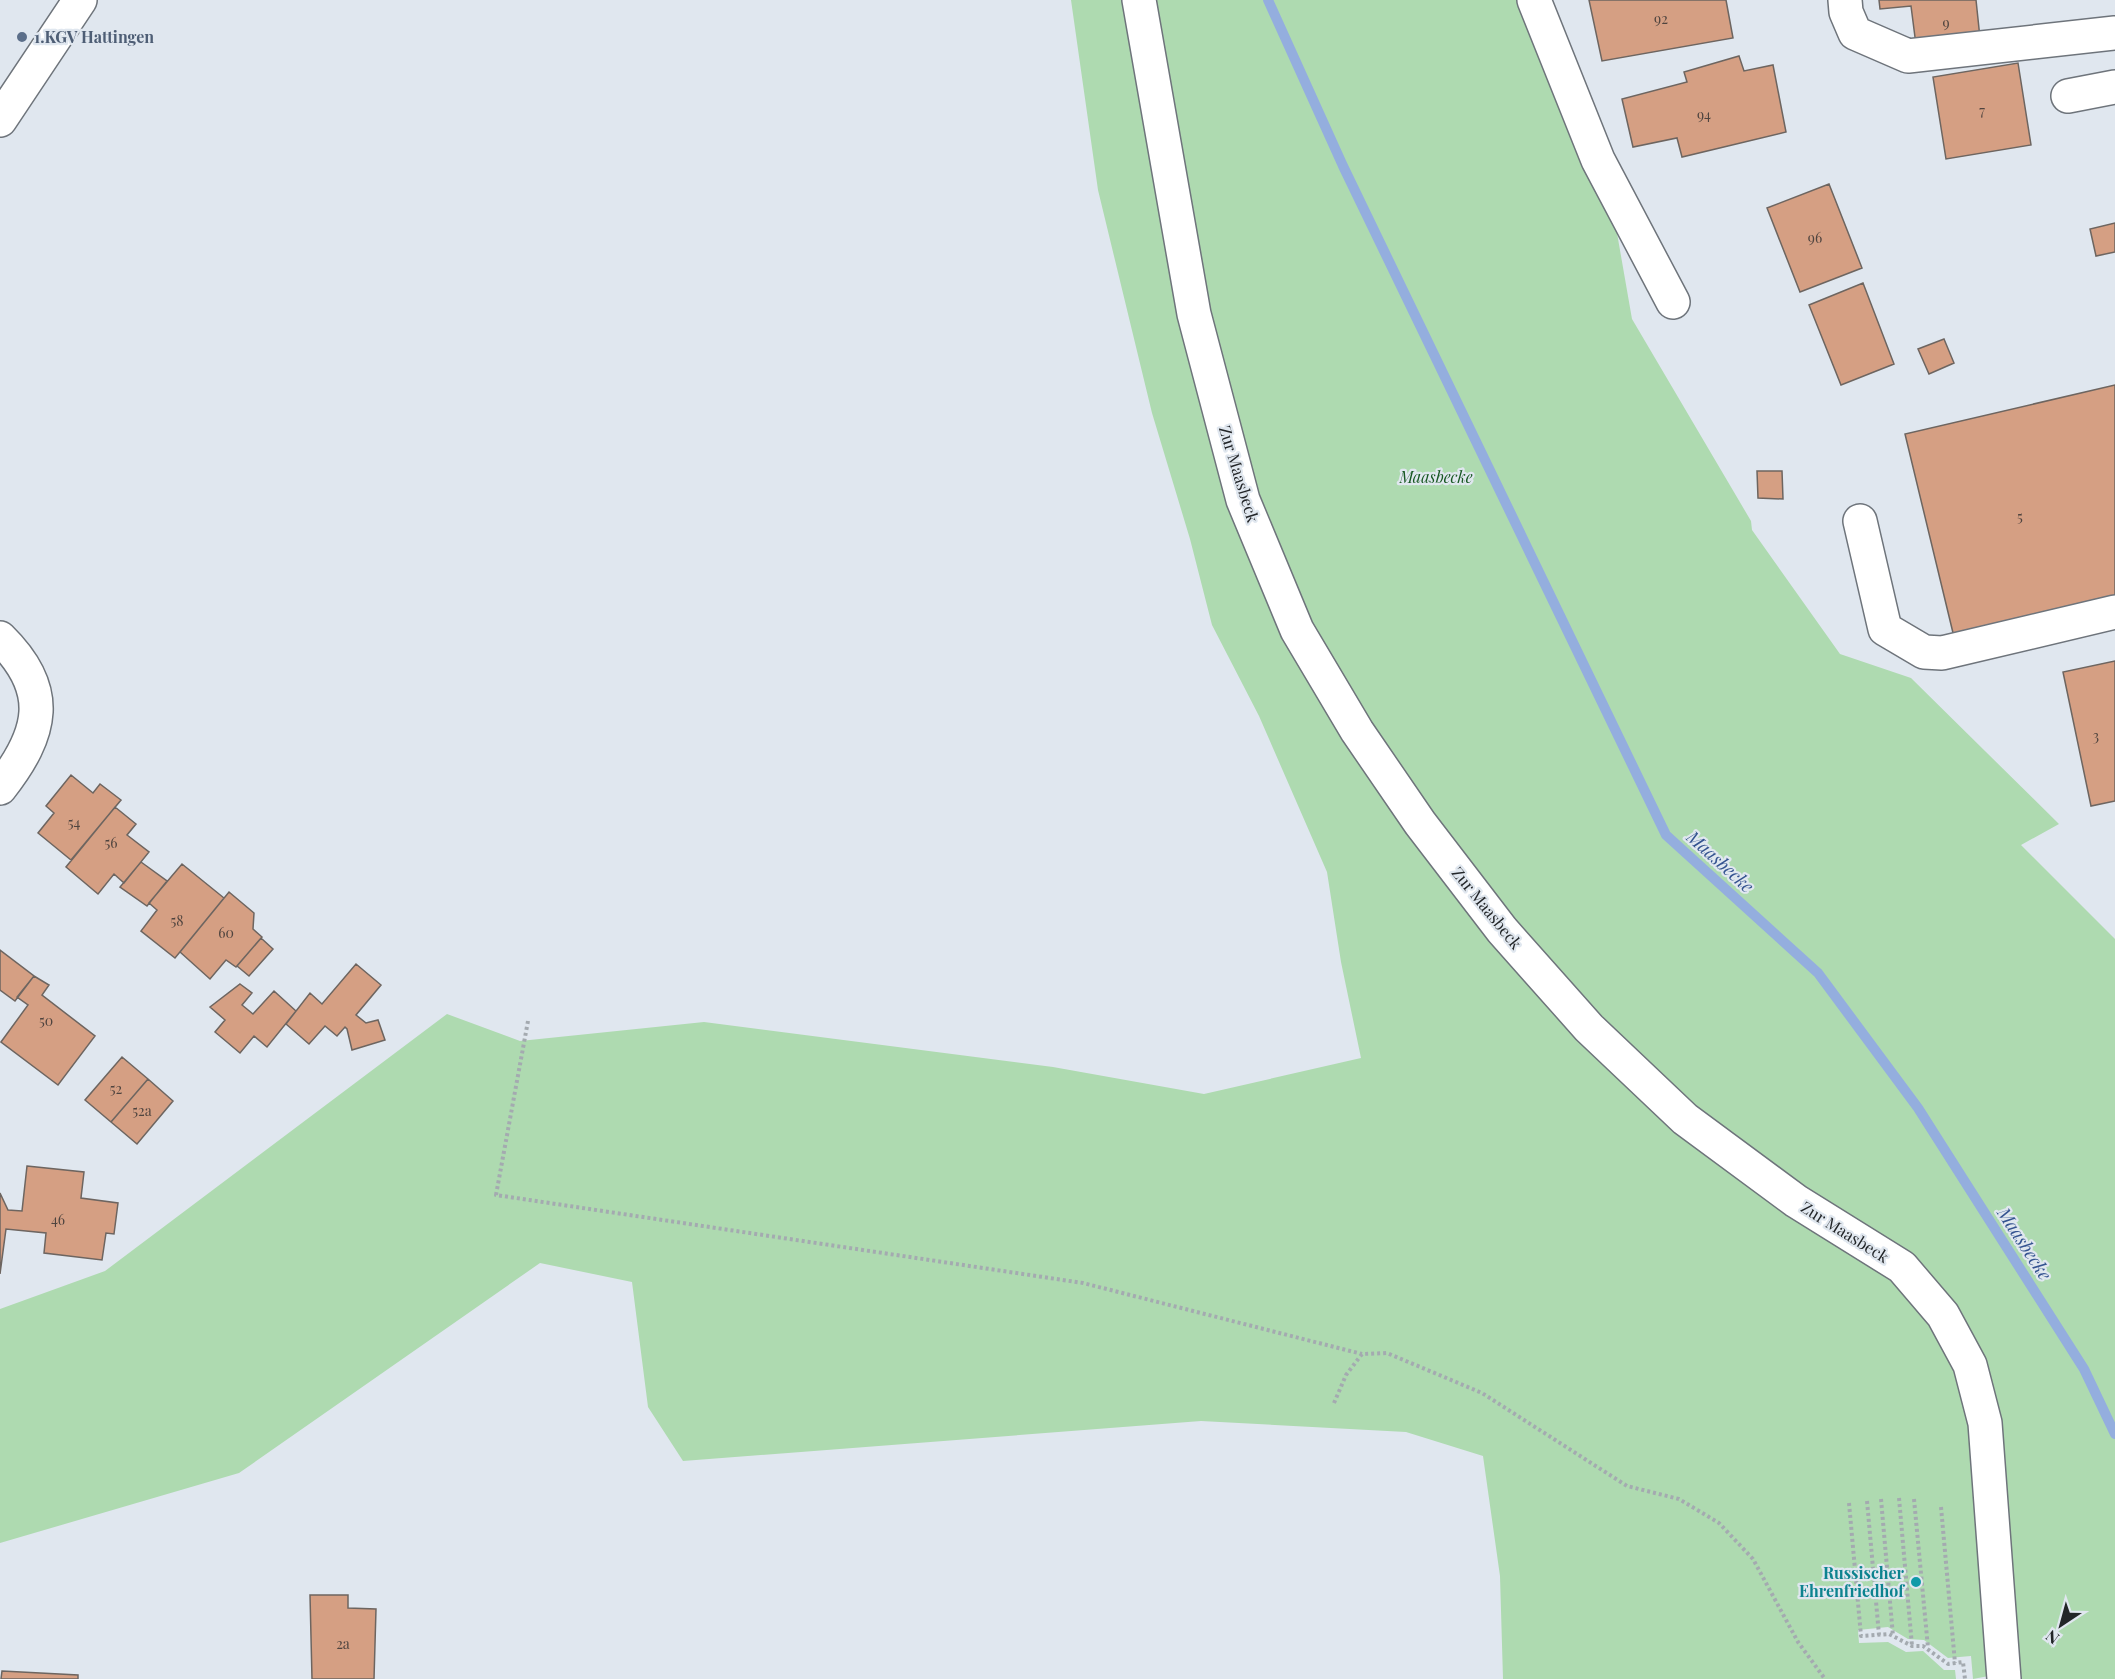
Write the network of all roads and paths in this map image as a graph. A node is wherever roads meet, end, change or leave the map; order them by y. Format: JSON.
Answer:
{"nodes":[{"id":1,"x":80,"y":0,"type":"edge"},
{"id":2,"x":1139,"y":0,"type":"edge"},
{"id":3,"x":1534,"y":0,"type":"edge"},
{"id":4,"x":1845,"y":0,"type":"edge"},
{"id":5,"x":2115,"y":33,"type":"edge"},
{"id":6,"x":2115,"y":87,"type":"edge"},
{"id":7,"x":2068,"y":96,"type":"dead end"},
{"id":8,"x":0,"y":120,"type":"edge"},
{"id":9,"x":1672,"y":302,"type":"dead end"},
{"id":10,"x":1860,"y":521,"type":"dead end"},
{"id":11,"x":2115,"y":612,"type":"edge"},
{"id":12,"x":0,"y":638,"type":"edge"},
{"id":13,"x":0,"y":788,"type":"edge"},
{"id":14,"x":528,"y":1021,"type":"dead end"},
{"id":15,"x":1362,"y":1354,"type":"junction"},
{"id":16,"x":1334,"y":1403,"type":"dead end"},
{"id":17,"x":1899,"y":1498,"type":"dead end"},
{"id":18,"x":1881,"y":1499,"type":"dead end"},
{"id":19,"x":1914,"y":1499,"type":"dead end"},
{"id":20,"x":1867,"y":1501,"type":"dead end"},
{"id":21,"x":1849,"y":1503,"type":"dead end"},
{"id":22,"x":1941,"y":1506,"type":"dead end"},
{"id":23,"x":1879,"y":1635,"type":"junction"},
{"id":24,"x":1893,"y":1636,"type":"junction"},
{"id":25,"x":1912,"y":1646,"type":"junction"},
{"id":26,"x":1928,"y":1649,"type":"junction"},
{"id":27,"x":1955,"y":1663,"type":"junction"},
{"id":28,"x":1825,"y":1679,"type":"edge"},
{"id":29,"x":1965,"y":1679,"type":"edge"},
{"id":30,"x":2004,"y":1679,"type":"edge"}],
"edges":[{"from":1,"to":8,"type":"street"},
{"from":2,"to":30,"type":"street","name":"Zur Maasbeck"},
{"from":3,"to":9,"type":"street"},
{"from":4,"to":5,"type":"street"},
{"from":6,"to":7,"type":"street"},
{"from":10,"to":11,"type":"street"},
{"from":12,"to":13,"type":"street"},
{"from":14,"to":15,"type":"path"},
{"from":15,"to":16,"type":"path"},
{"from":15,"to":28,"type":"path"},
{"from":17,"to":25,"type":"path"},
{"from":18,"to":24,"type":"path"},
{"from":19,"to":26,"type":"path"},
{"from":20,"to":23,"type":"path"},
{"from":21,"to":23,"type":"path"},
{"from":22,"to":27,"type":"path"},
{"from":23,"to":24,"type":"path"},
{"from":24,"to":25,"type":"path"},
{"from":25,"to":26,"type":"path"},
{"from":26,"to":27,"type":"path"},
{"from":27,"to":29,"type":"path"}]}
